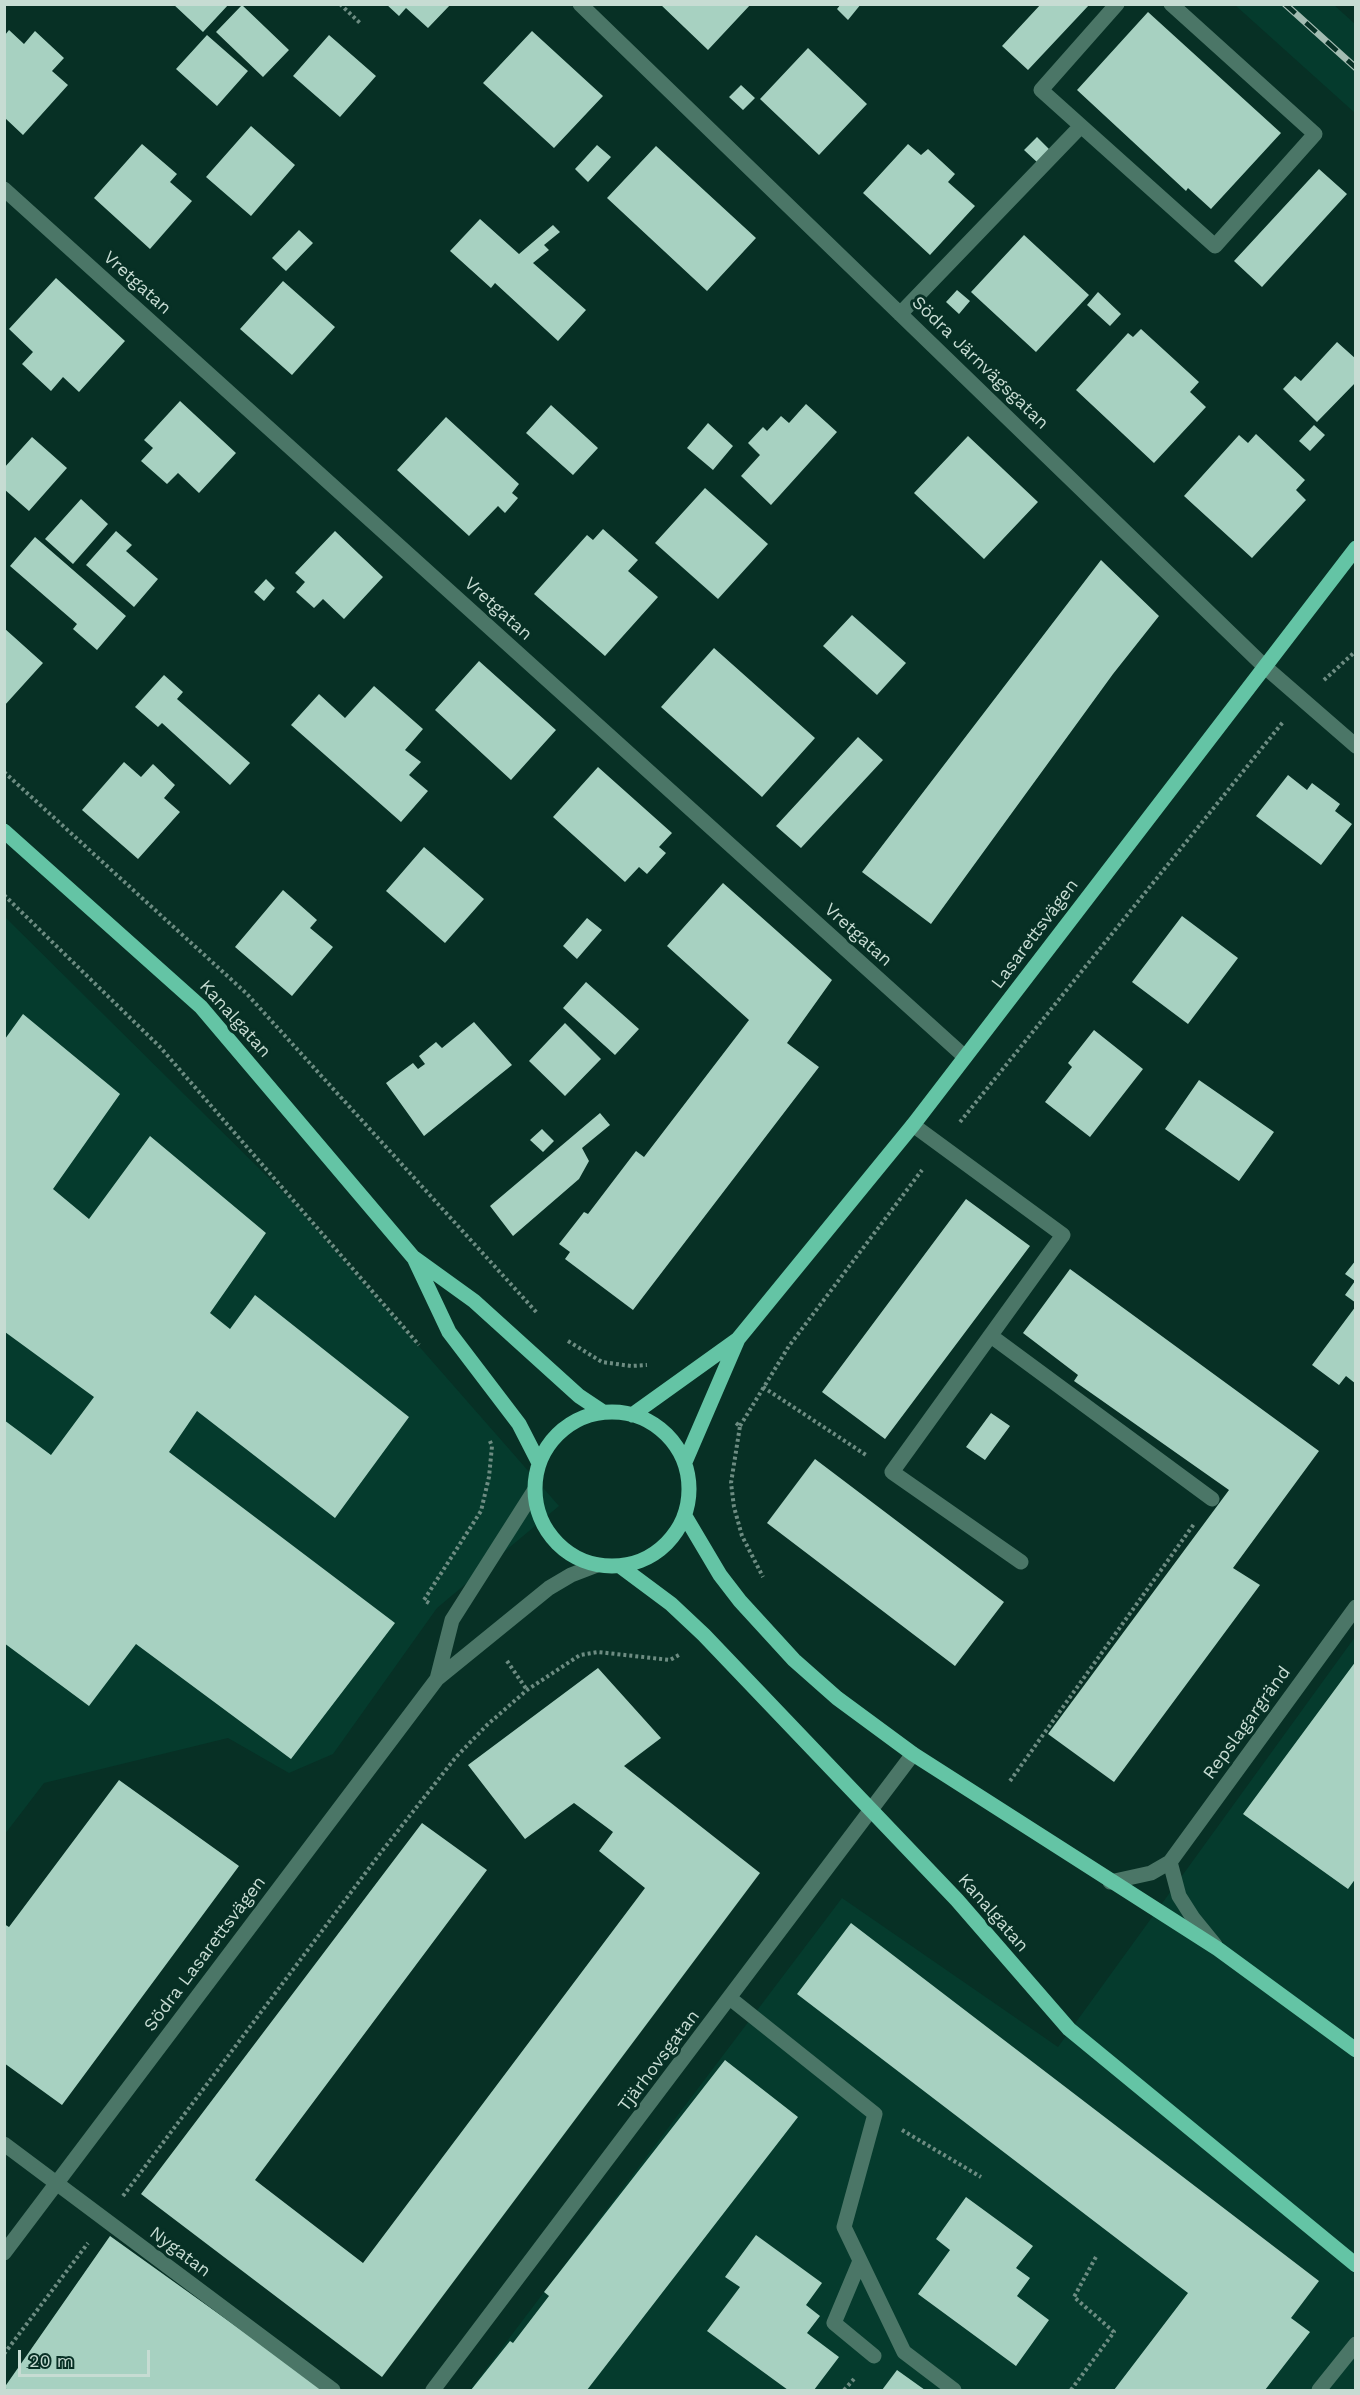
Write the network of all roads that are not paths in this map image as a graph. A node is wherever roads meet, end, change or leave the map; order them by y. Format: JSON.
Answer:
{"nodes":[{"id":1,"x":580,"y":4,"type":"edge"},
{"id":2,"x":1117,"y":4,"type":"edge"},
{"id":3,"x":1171,"y":4,"type":"edge"},
{"id":4,"x":1081,"y":126,"type":"junction"},
{"id":5,"x":4,"y":189,"type":"edge"},
{"id":6,"x":900,"y":314,"type":"junction"},
{"id":7,"x":1356,"y":548,"type":"edge"},
{"id":8,"x":1264,"y":666,"type":"junction"},
{"id":9,"x":1356,"y":746,"type":"edge"},
{"id":10,"x":4,"y":831,"type":"edge"},
{"id":11,"x":965,"y":1057,"type":"junction"},
{"id":12,"x":913,"y":1125,"type":"junction"},
{"id":13,"x":413,"y":1257,"type":"junction"},
{"id":14,"x":991,"y":1336,"type":"junction"},
{"id":15,"x":738,"y":1339,"type":"junction"},
{"id":16,"x":603,"y":1412,"type":"junction"},
{"id":17,"x":632,"y":1414,"type":"junction"},
{"id":18,"x":684,"y":1462,"type":"junction"},
{"id":19,"x":539,"y":1463,"type":"junction"},
{"id":20,"x":534,"y":1491,"type":"junction"},
{"id":21,"x":1212,"y":1499,"type":"road end"},
{"id":22,"x":685,"y":1516,"type":"junction"},
{"id":23,"x":1021,"y":1562,"type":"dead end"},
{"id":24,"x":597,"y":1565,"type":"junction"},
{"id":25,"x":620,"y":1566,"type":"junction"},
{"id":26,"x":1356,"y":1607,"type":"edge"},
{"id":27,"x":437,"y":1679,"type":"junction"},
{"id":28,"x":913,"y":1754,"type":"junction"},
{"id":29,"x":872,"y":1811,"type":"junction"},
{"id":30,"x":1170,"y":1862,"type":"junction"},
{"id":31,"x":1110,"y":1882,"type":"junction"},
{"id":32,"x":1218,"y":1949,"type":"junction"},
{"id":33,"x":731,"y":1999,"type":"junction"},
{"id":34,"x":1356,"y":2050,"type":"edge"},
{"id":35,"x":4,"y":2144,"type":"edge"},
{"id":36,"x":56,"y":2185,"type":"junction"},
{"id":37,"x":4,"y":2253,"type":"edge"},
{"id":38,"x":860,"y":2261,"type":"junction"},
{"id":39,"x":1356,"y":2265,"type":"edge"},
{"id":40,"x":1356,"y":2344,"type":"edge"},
{"id":41,"x":874,"y":2356,"type":"dead end"},
{"id":42,"x":333,"y":2391,"type":"edge"},
{"id":43,"x":433,"y":2391,"type":"edge"},
{"id":44,"x":954,"y":2391,"type":"edge"},
{"id":45,"x":1319,"y":2391,"type":"edge"}],
"edges":[{"from":1,"to":6,"type":"street","name":"Södra Järnvägsgatan"},
{"from":2,"to":4,"type":"street"},
{"from":3,"to":4,"type":"street"},
{"from":4,"to":6,"type":"street"},
{"from":5,"to":11,"type":"street","name":"Vretgatan"},
{"from":6,"to":8,"type":"street","name":"Södra Järnvägsgatan"},
{"from":7,"to":8,"type":"main road","name":"Lasarettsvägen"},
{"from":8,"to":9,"type":"street","name":"Södra Järnvägsgatan"},
{"from":8,"to":11,"type":"main road","name":"Lasarettsvägen"},
{"from":10,"to":13,"type":"main road","name":"Kanalgatan"},
{"from":11,"to":12,"type":"main road","name":"Lasarettsvägen"},
{"from":12,"to":14,"type":"street"},
{"from":12,"to":15,"type":"main road","name":"Lasarettsvägen"},
{"from":13,"to":16,"type":"main road","name":"Kanalgatan"},
{"from":13,"to":19,"type":"main road","name":"Kanalgatan"},
{"from":14,"to":21,"type":"street"},
{"from":14,"to":23,"type":"street"},
{"from":15,"to":17,"type":"main road","name":"Lasarettsvägen"},
{"from":15,"to":18,"type":"main road","name":"Lasarettsvägen"},
{"from":16,"to":17,"type":"main road"},
{"from":16,"to":19,"type":"main road"},
{"from":17,"to":18,"type":"main road"},
{"from":18,"to":22,"type":"main road"},
{"from":19,"to":20,"type":"main road"},
{"from":20,"to":24,"type":"main road"},
{"from":20,"to":27,"type":"street","name":"Södra Lasarettsvägen"},
{"from":22,"to":25,"type":"main road"},
{"from":22,"to":28,"type":"main road"},
{"from":24,"to":25,"type":"main road"},
{"from":24,"to":27,"type":"street","name":"Södra Lasarettsvägen"},
{"from":25,"to":29,"type":"main road","name":"Kanalgatan"},
{"from":26,"to":30,"type":"street","name":"Repslagargränd"},
{"from":27,"to":36,"type":"street","name":"Södra Lasarettsvägen"},
{"from":28,"to":29,"type":"street","name":"Tjärhovsgatan"},
{"from":28,"to":31,"type":"main road"},
{"from":29,"to":33,"type":"street","name":"Tjärhovsgatan"},
{"from":29,"to":39,"type":"main road","name":"Kanalgatan"},
{"from":30,"to":31,"type":"street","name":"Repslagargränd"},
{"from":30,"to":32,"type":"street"},
{"from":31,"to":32,"type":"main road"},
{"from":32,"to":34,"type":"main road"},
{"from":33,"to":38,"type":"street"},
{"from":33,"to":43,"type":"street","name":"Tjärhovsgatan"},
{"from":35,"to":36,"type":"street","name":"Nygatan"},
{"from":36,"to":37,"type":"street","name":"Södra Lasarettsvägen"},
{"from":36,"to":42,"type":"street","name":"Nygatan"},
{"from":38,"to":41,"type":"street"},
{"from":38,"to":44,"type":"street"},
{"from":40,"to":45,"type":"street"}]}
